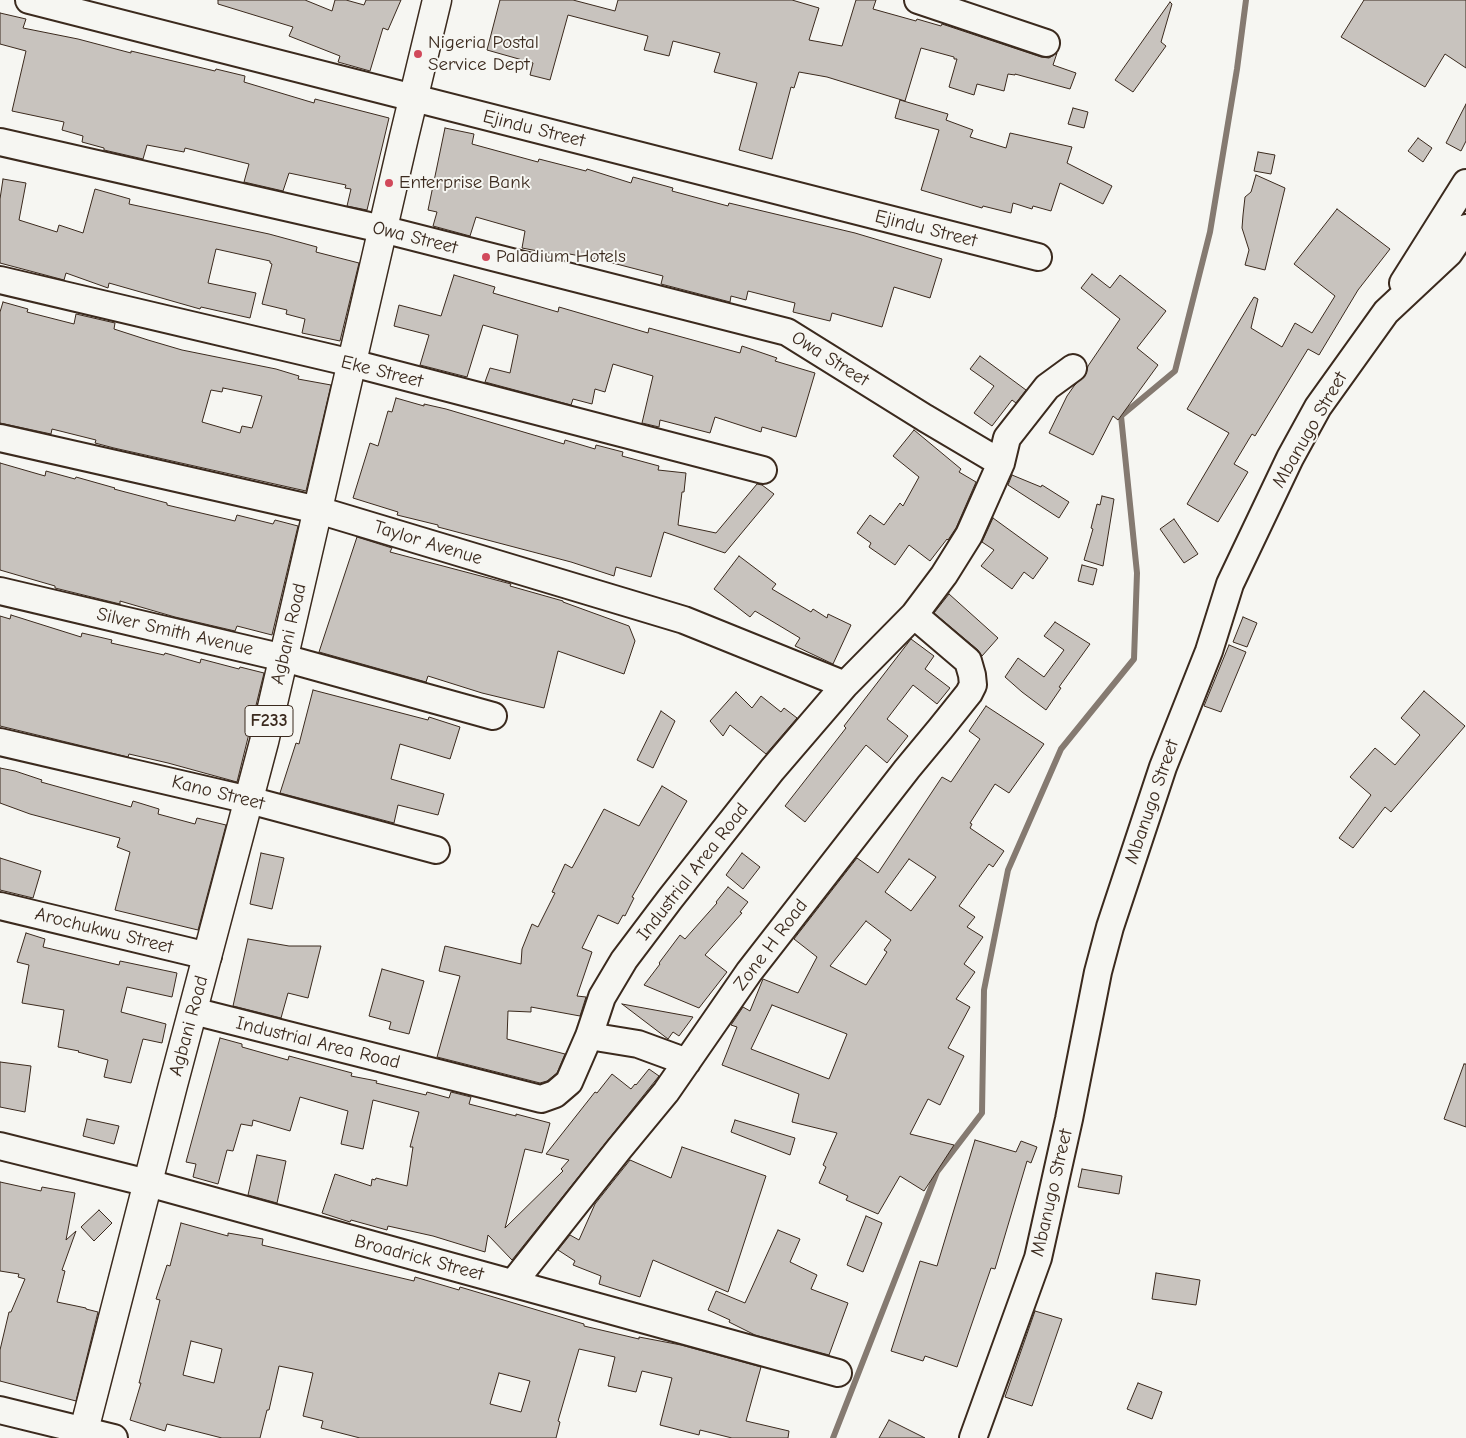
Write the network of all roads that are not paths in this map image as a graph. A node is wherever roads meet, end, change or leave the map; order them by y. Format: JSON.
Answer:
{"nodes":[{"id":1,"x":29,"y":0,"type":"edge"},
{"id":2,"x":437,"y":0,"type":"edge"},
{"id":3,"x":918,"y":0,"type":"edge"},
{"id":4,"x":1046,"y":43,"type":"dead end"},
{"id":5,"x":415,"y":97,"type":"junction"},
{"id":6,"x":0,"y":142,"type":"edge"},
{"id":7,"x":1466,"y":183,"type":"edge"},
{"id":8,"x":382,"y":229,"type":"junction"},
{"id":9,"x":1465,"y":231,"type":"edge"},
{"id":10,"x":1038,"y":257,"type":"dead end"},
{"id":11,"x":0,"y":280,"type":"edge"},
{"id":12,"x":1386,"y":312,"type":"junction"},
{"id":13,"x":352,"y":363,"type":"junction"},
{"id":14,"x":1073,"y":368,"type":"dead end"},
{"id":15,"x":0,"y":438,"type":"edge"},
{"id":16,"x":1001,"y":463,"type":"junction"},
{"id":17,"x":763,"y":470,"type":"dead end"},
{"id":18,"x":318,"y":510,"type":"junction"},
{"id":19,"x":0,"y":591,"type":"edge"},
{"id":20,"x":914,"y":615,"type":"junction"},
{"id":21,"x":284,"y":658,"type":"junction"},
{"id":22,"x":845,"y":685,"type":"junction"},
{"id":23,"x":493,"y":716,"type":"dead end"},
{"id":24,"x":0,"y":742,"type":"edge"},
{"id":25,"x":249,"y":800,"type":"junction"},
{"id":26,"x":436,"y":850,"type":"dead end"},
{"id":27,"x":0,"y":906,"type":"edge"},
{"id":28,"x":208,"y":956,"type":"junction"},
{"id":29,"x":193,"y":1011,"type":"junction"},
{"id":30,"x":589,"y":1036,"type":"junction"},
{"id":31,"x":687,"y":1062,"type":"junction"},
{"id":32,"x":0,"y":1146,"type":"edge"},
{"id":33,"x":148,"y":1183,"type":"junction"},
{"id":34,"x":513,"y":1283,"type":"junction"},
{"id":35,"x":838,"y":1373,"type":"dead end"},
{"id":36,"x":0,"y":1410,"type":"edge"},
{"id":37,"x":83,"y":1434,"type":"edge"},
{"id":38,"x":114,"y":1438,"type":"edge"},
{"id":39,"x":973,"y":1438,"type":"edge"}],
"edges":[{"from":1,"to":5,"type":"street","name":"Ejindu Street"},
{"from":2,"to":5,"type":"main road","name":"Agbani Road","number":"F233"},
{"from":3,"to":4,"type":"street"},
{"from":5,"to":8,"type":"main road","name":"Agbani Road","number":"F233"},
{"from":5,"to":10,"type":"street","name":"Ejindu Street"},
{"from":6,"to":8,"type":"street","name":"Owa Street"},
{"from":7,"to":12,"type":"street"},
{"from":8,"to":13,"type":"main road","name":"Agbani Road","number":"F233"},
{"from":8,"to":16,"type":"street","name":"Owa Street"},
{"from":9,"to":12,"type":"street","name":"Mbanugo Street"},
{"from":11,"to":13,"type":"street","name":"Eke Street"},
{"from":12,"to":39,"type":"street","name":"Mbanugo Street"},
{"from":13,"to":17,"type":"street","name":"Eke Street"},
{"from":13,"to":18,"type":"main road","name":"Agbani Road","number":"F233"},
{"from":14,"to":16,"type":"street","name":"Industrial Area Road"},
{"from":15,"to":18,"type":"street","name":"Taylor Avenue"},
{"from":16,"to":20,"type":"street","name":"Industrial Area Road"},
{"from":18,"to":21,"type":"main road","name":"Agbani Road","number":"F233"},
{"from":18,"to":22,"type":"street","name":"Taylor Avenue"},
{"from":19,"to":21,"type":"street","name":"Silver Smith Avenue"},
{"from":20,"to":22,"type":"street","name":"Industrial Area Road"},
{"from":20,"to":31,"type":"street","name":"Zone H Road"},
{"from":21,"to":23,"type":"street","name":"Silver Smith Avenue"},
{"from":21,"to":25,"type":"main road","name":"Agbani Road","number":"F233"},
{"from":22,"to":30,"type":"street","name":"Industrial Area Road"},
{"from":24,"to":25,"type":"street","name":"Kano Street"},
{"from":25,"to":26,"type":"street","name":"Kano Street"},
{"from":25,"to":28,"type":"main road","name":"Agbani Road","number":"F233"},
{"from":27,"to":28,"type":"street","name":"Arochukwu Street"},
{"from":28,"to":29,"type":"main road","name":"Agbani Road","number":"F233"},
{"from":29,"to":30,"type":"street","name":"Industrial Area Road"},
{"from":29,"to":33,"type":"main road","name":"Agbani Road","number":"F233"},
{"from":30,"to":31,"type":"street"},
{"from":31,"to":34,"type":"street","name":"Zone H Road"},
{"from":32,"to":33,"type":"street","name":"Broadrick Street"},
{"from":33,"to":34,"type":"street","name":"Broadrick Street"},
{"from":33,"to":37,"type":"main road","name":"Agbani Road","number":"F233"},
{"from":34,"to":35,"type":"street","name":"Broadrick Street"},
{"from":36,"to":37,"type":"street"},
{"from":37,"to":38,"type":"street"}]}
